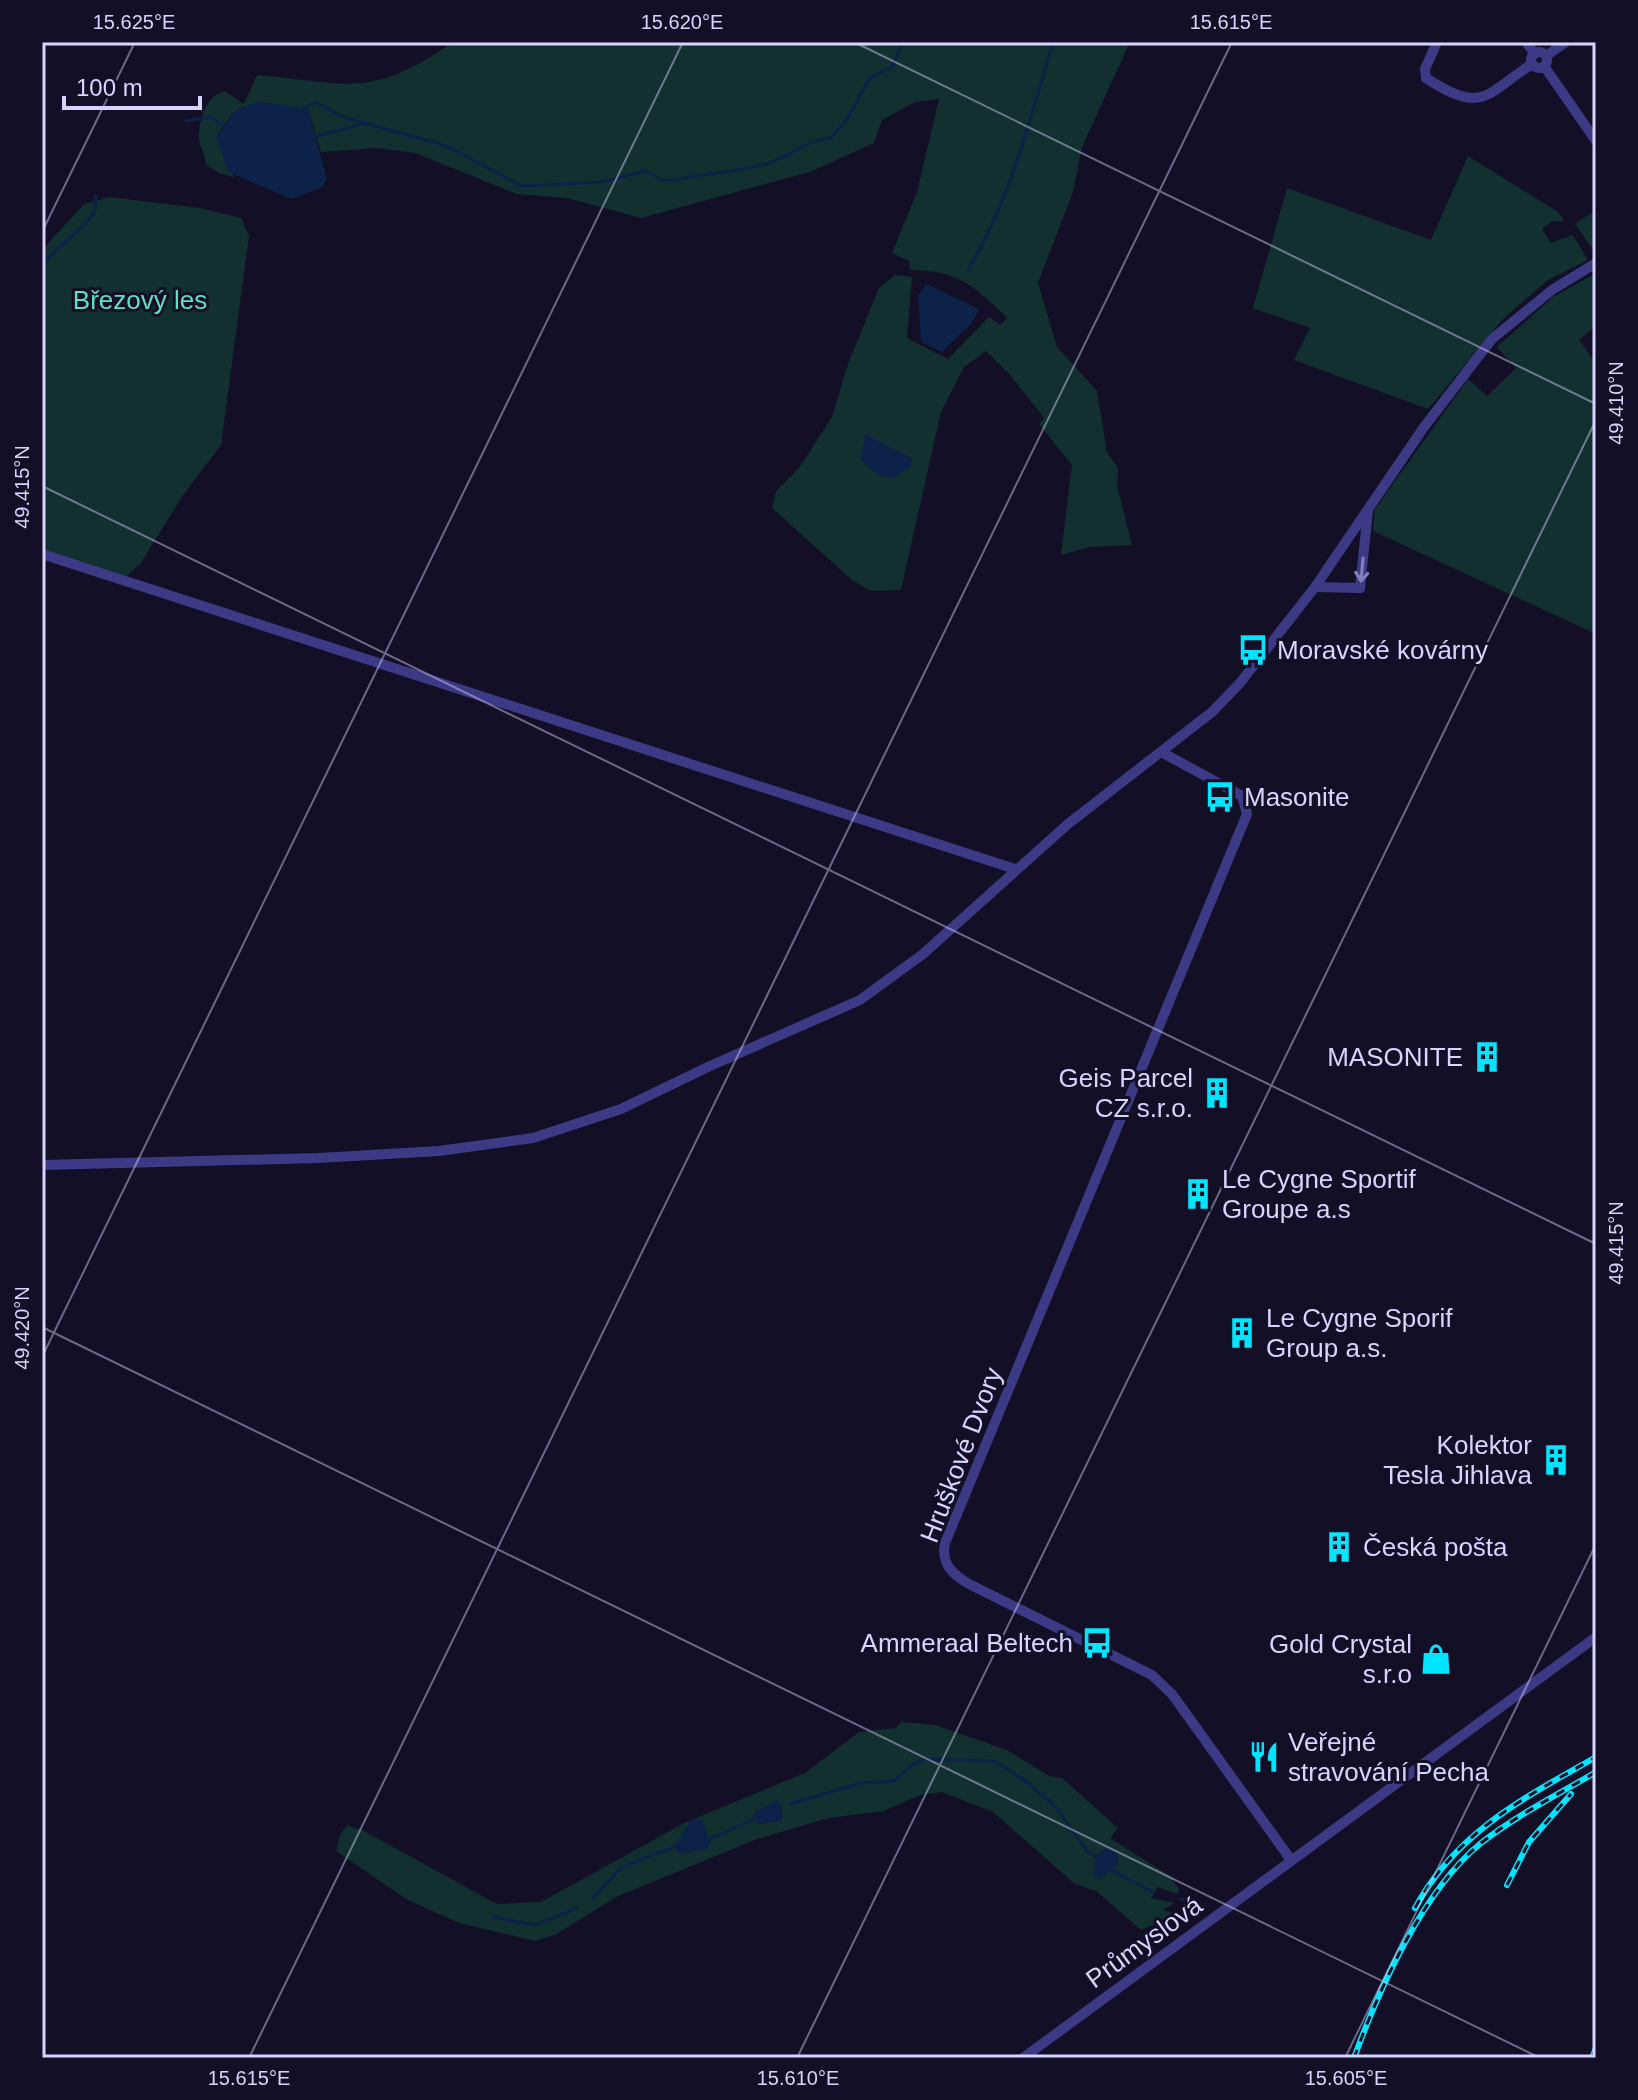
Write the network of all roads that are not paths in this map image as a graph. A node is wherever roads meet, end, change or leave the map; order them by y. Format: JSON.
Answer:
{"nodes":[{"id":1,"x":1437,"y":42,"type":"edge"},
{"id":2,"x":1526,"y":42,"type":"edge"},
{"id":3,"x":1566,"y":42,"type":"edge"},
{"id":4,"x":1539,"y":60,"type":"junction"},
{"id":5,"x":1596,"y":141,"type":"edge"},
{"id":6,"x":1596,"y":263,"type":"edge"},
{"id":7,"x":1368,"y":508,"type":"junction"},
{"id":8,"x":42,"y":554,"type":"edge"},
{"id":9,"x":1315,"y":587,"type":"junction"},
{"id":10,"x":1163,"y":753,"type":"junction"},
{"id":11,"x":1015,"y":869,"type":"junction"},
{"id":12,"x":42,"y":1165,"type":"edge"},
{"id":13,"x":1596,"y":1637,"type":"edge"},
{"id":14,"x":1291,"y":1860,"type":"junction"},
{"id":15,"x":1023,"y":2058,"type":"edge"}],
"edges":[{"from":1,"to":4,"type":"street"},
{"from":2,"to":4,"type":"street"},
{"from":3,"to":4,"type":"street"},
{"from":4,"to":5,"type":"street"},
{"from":6,"to":7,"type":"street"},
{"from":7,"to":9,"type":"street"},
{"from":7,"to":9,"type":"street","one_way":true},
{"from":8,"to":11,"type":"street"},
{"from":9,"to":10,"type":"street"},
{"from":10,"to":11,"type":"street"},
{"from":10,"to":14,"type":"street","name":"Hruškové Dvory"},
{"from":11,"to":12,"type":"street"},
{"from":13,"to":14,"type":"street"},
{"from":14,"to":15,"type":"street","name":"Průmyslová"}]}
